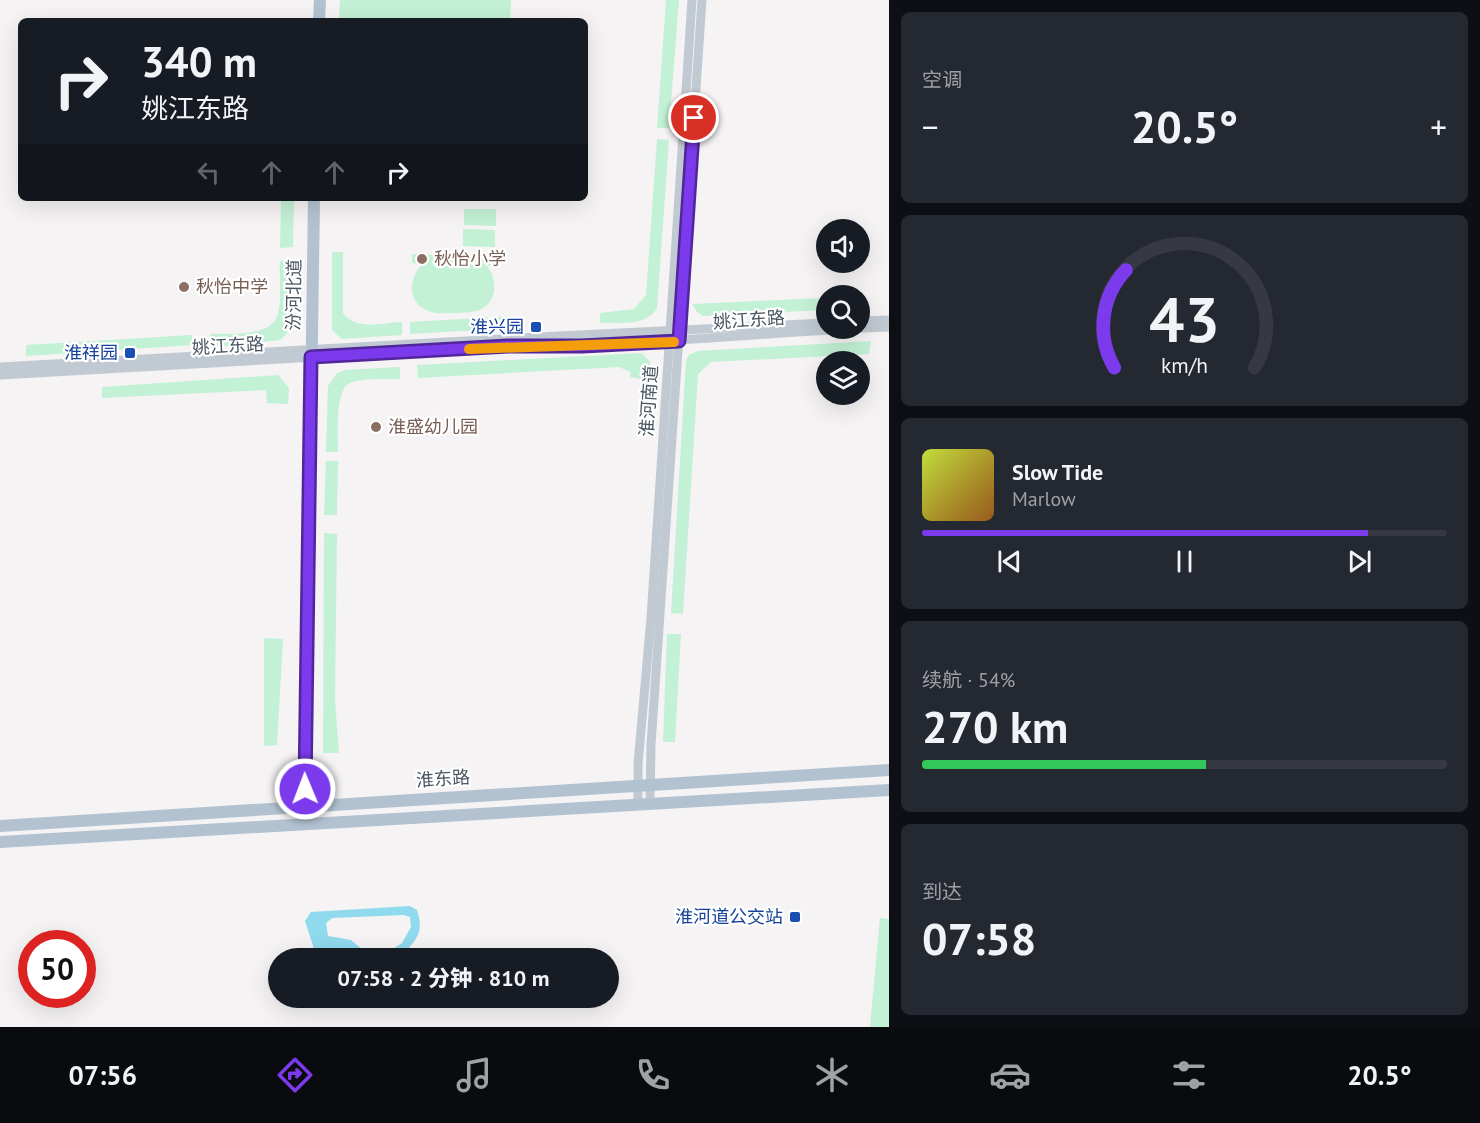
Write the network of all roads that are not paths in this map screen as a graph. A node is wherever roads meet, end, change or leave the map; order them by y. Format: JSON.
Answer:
{"nodes":[{"id":1,"x":320,"y":0,"type":"edge"},
{"id":2,"x":692,"y":0,"type":"edge"},
{"id":3,"x":702,"y":0,"type":"edge"},
{"id":4,"x":319,"y":18,"type":"edge"},
{"id":5,"x":314,"y":201,"type":"edge"},
{"id":6,"x":889,"y":320,"type":"edge"},
{"id":7,"x":870,"y":321,"type":"edge"},
{"id":8,"x":816,"y":324,"type":"edge"},
{"id":9,"x":889,"y":327,"type":"edge"},
{"id":10,"x":674,"y":337,"type":"junction"},
{"id":11,"x":311,"y":353,"type":"junction"},
{"id":12,"x":0,"y":367,"type":"edge"},
{"id":13,"x":0,"y":375,"type":"edge"},
{"id":14,"x":889,"y":770,"type":"edge"},
{"id":15,"x":643,"y":785,"type":"junction"},
{"id":16,"x":889,"y":790,"type":"edge"},
{"id":17,"x":644,"y":804,"type":"junction"},
{"id":18,"x":305,"y":806,"type":"junction"},
{"id":19,"x":305,"y":824,"type":"junction"},
{"id":20,"x":0,"y":826,"type":"edge"},
{"id":21,"x":0,"y":842,"type":"edge"}],
"edges":[{"from":1,"to":4,"type":"main road"},
{"from":2,"to":10,"type":"street","name":"淮河南道"},
{"from":3,"to":10,"type":"street","name":"淮河南道"},
{"from":5,"to":11,"type":"main road","name":"汾河北道"},
{"from":6,"to":7,"type":"street"},
{"from":8,"to":10,"type":"street","name":"姚江东路"},
{"from":9,"to":10,"type":"street","name":"姚江东路"},
{"from":10,"to":11,"type":"street","name":"姚江东路"},
{"from":10,"to":15,"type":"street","name":"淮河南道"},
{"from":11,"to":12,"type":"street","name":"姚江东路"},
{"from":11,"to":13,"type":"street","name":"姚江东路"},
{"from":11,"to":18,"type":"main road","name":"汾河北道"},
{"from":14,"to":15,"type":"main road","name":"淮东路"},
{"from":15,"to":17,"type":"street","name":"淮河南道"},
{"from":15,"to":18,"type":"main road","name":"淮东路"},
{"from":16,"to":17,"type":"main road","name":"淮东路"},
{"from":17,"to":19,"type":"main road","name":"淮东路"},
{"from":18,"to":19,"type":"main road","name":"汾河北道"},
{"from":18,"to":20,"type":"main road","name":"淮东路"},
{"from":19,"to":21,"type":"main road","name":"淮东路"}]}
